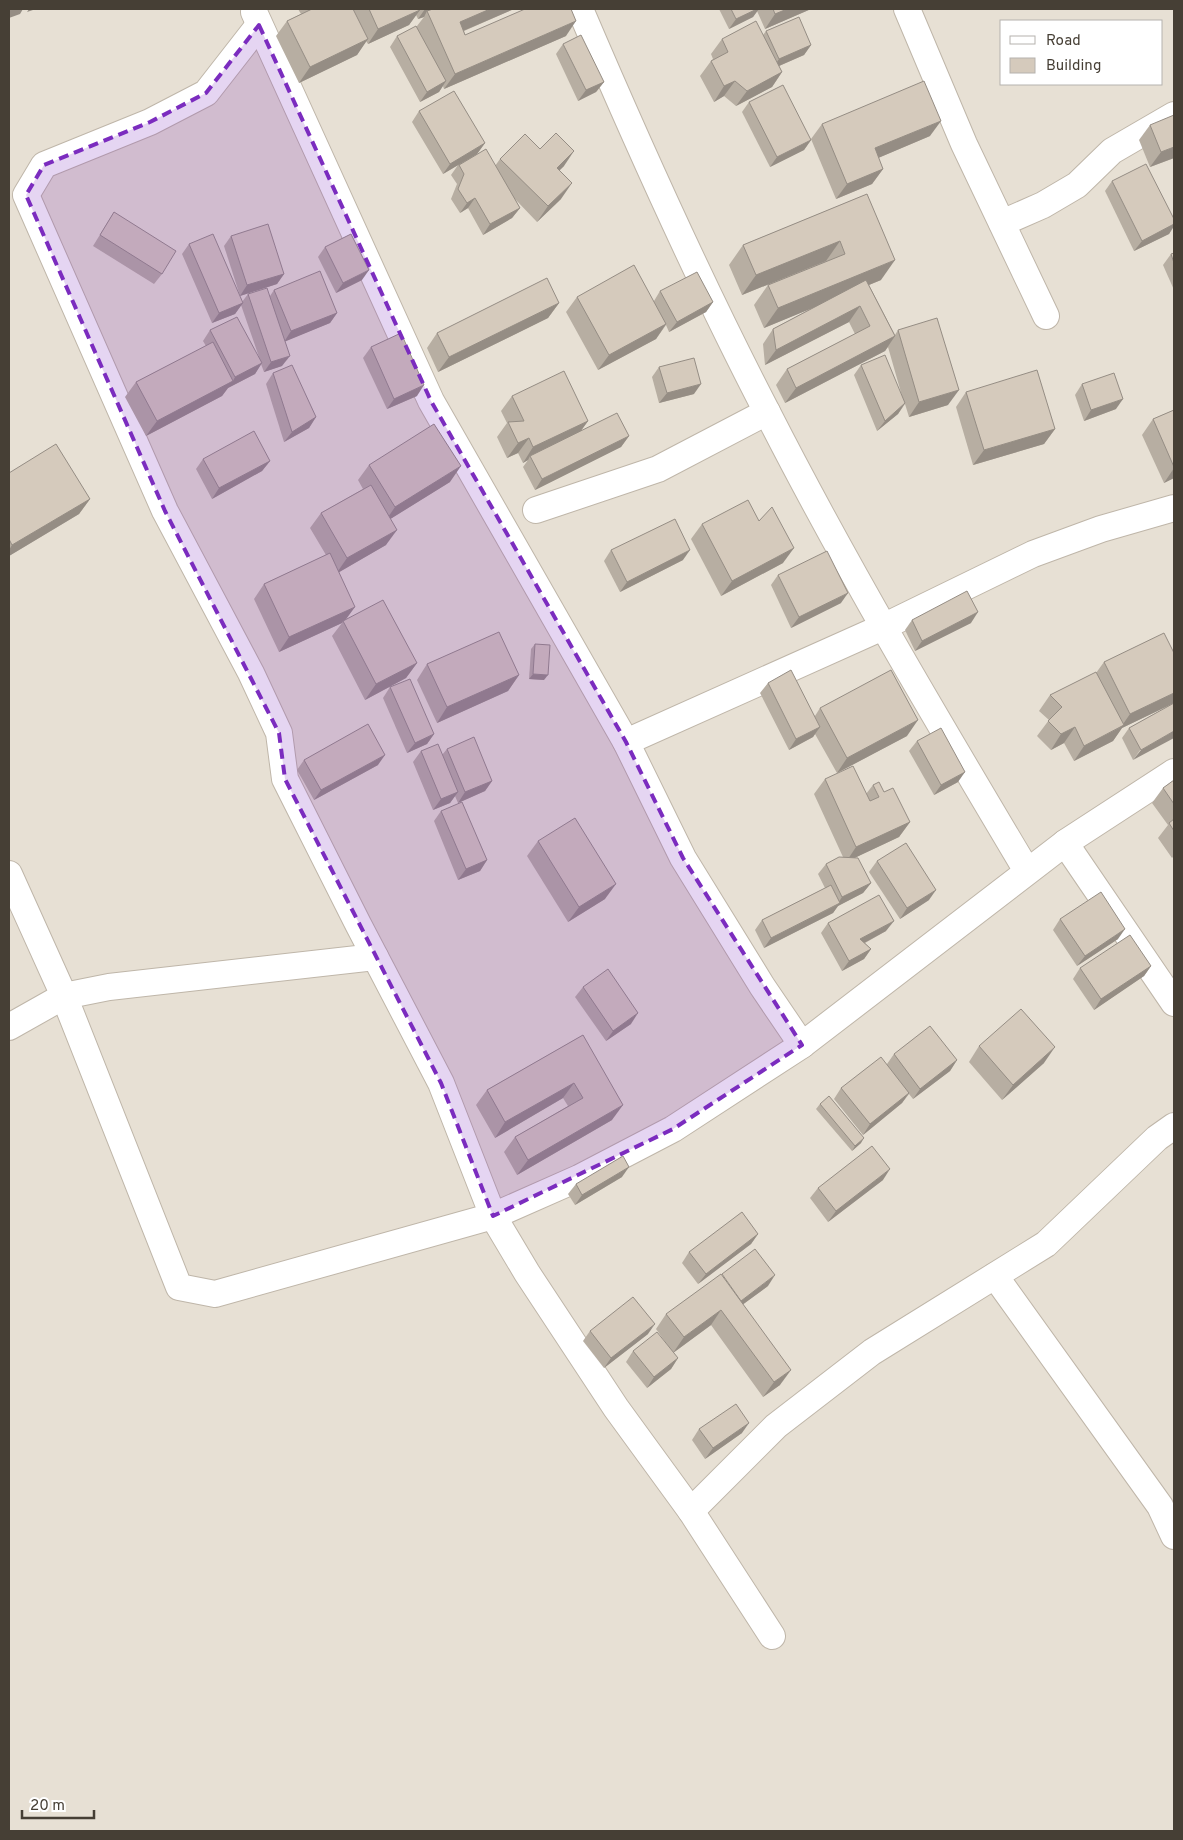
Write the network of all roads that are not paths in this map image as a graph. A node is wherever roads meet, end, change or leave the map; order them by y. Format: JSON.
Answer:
{"nodes":[{"id":1,"x":580,"y":9,"type":"edge"},
{"id":2,"x":907,"y":9,"type":"edge"},
{"id":3,"x":256,"y":17,"type":"edge"},
{"id":4,"x":1174,"y":115,"type":"edge"},
{"id":5,"x":1002,"y":223,"type":"junction"},
{"id":6,"x":1046,"y":316,"type":"dead end"},
{"id":7,"x":767,"y":412,"type":"junction"},
{"id":8,"x":1174,"y":508,"type":"edge"},
{"id":9,"x":536,"y":510,"type":"dead end"},
{"id":10,"x":883,"y":627,"type":"junction"},
{"id":11,"x":626,"y":742,"type":"junction"},
{"id":12,"x":1174,"y":772,"type":"edge"},
{"id":13,"x":1065,"y":843,"type":"junction"},
{"id":14,"x":1027,"y":871,"type":"junction"},
{"id":15,"x":9,"y":874,"type":"edge"},
{"id":16,"x":376,"y":957,"type":"junction"},
{"id":17,"x":64,"y":996,"type":"junction"},
{"id":18,"x":1174,"y":1003,"type":"edge"},
{"id":19,"x":9,"y":1027,"type":"edge"},
{"id":20,"x":802,"y":1044,"type":"junction"},
{"id":21,"x":1174,"y":1126,"type":"edge"},
{"id":22,"x":493,"y":1216,"type":"junction"},
{"id":23,"x":995,"y":1276,"type":"junction"},
{"id":24,"x":691,"y":1511,"type":"junction"},
{"id":25,"x":1174,"y":1536,"type":"edge"},
{"id":26,"x":772,"y":1636,"type":"dead end"}],
"edges":[{"from":1,"to":7,"type":"street"},
{"from":2,"to":5,"type":"street"},
{"from":3,"to":11,"type":"street"},
{"from":3,"to":16,"type":"street"},
{"from":4,"to":5,"type":"street"},
{"from":5,"to":6,"type":"street"},
{"from":7,"to":9,"type":"street"},
{"from":7,"to":10,"type":"street"},
{"from":8,"to":10,"type":"street"},
{"from":10,"to":11,"type":"street"},
{"from":10,"to":14,"type":"street"},
{"from":11,"to":20,"type":"street"},
{"from":12,"to":13,"type":"street"},
{"from":13,"to":14,"type":"street"},
{"from":13,"to":18,"type":"street"},
{"from":14,"to":20,"type":"street"},
{"from":15,"to":17,"type":"street"},
{"from":16,"to":17,"type":"street"},
{"from":16,"to":22,"type":"street"},
{"from":17,"to":19,"type":"street"},
{"from":17,"to":22,"type":"street"},
{"from":20,"to":22,"type":"street"},
{"from":21,"to":23,"type":"street"},
{"from":22,"to":24,"type":"street"},
{"from":23,"to":24,"type":"street"},
{"from":23,"to":25,"type":"street"},
{"from":24,"to":26,"type":"street"}]}
